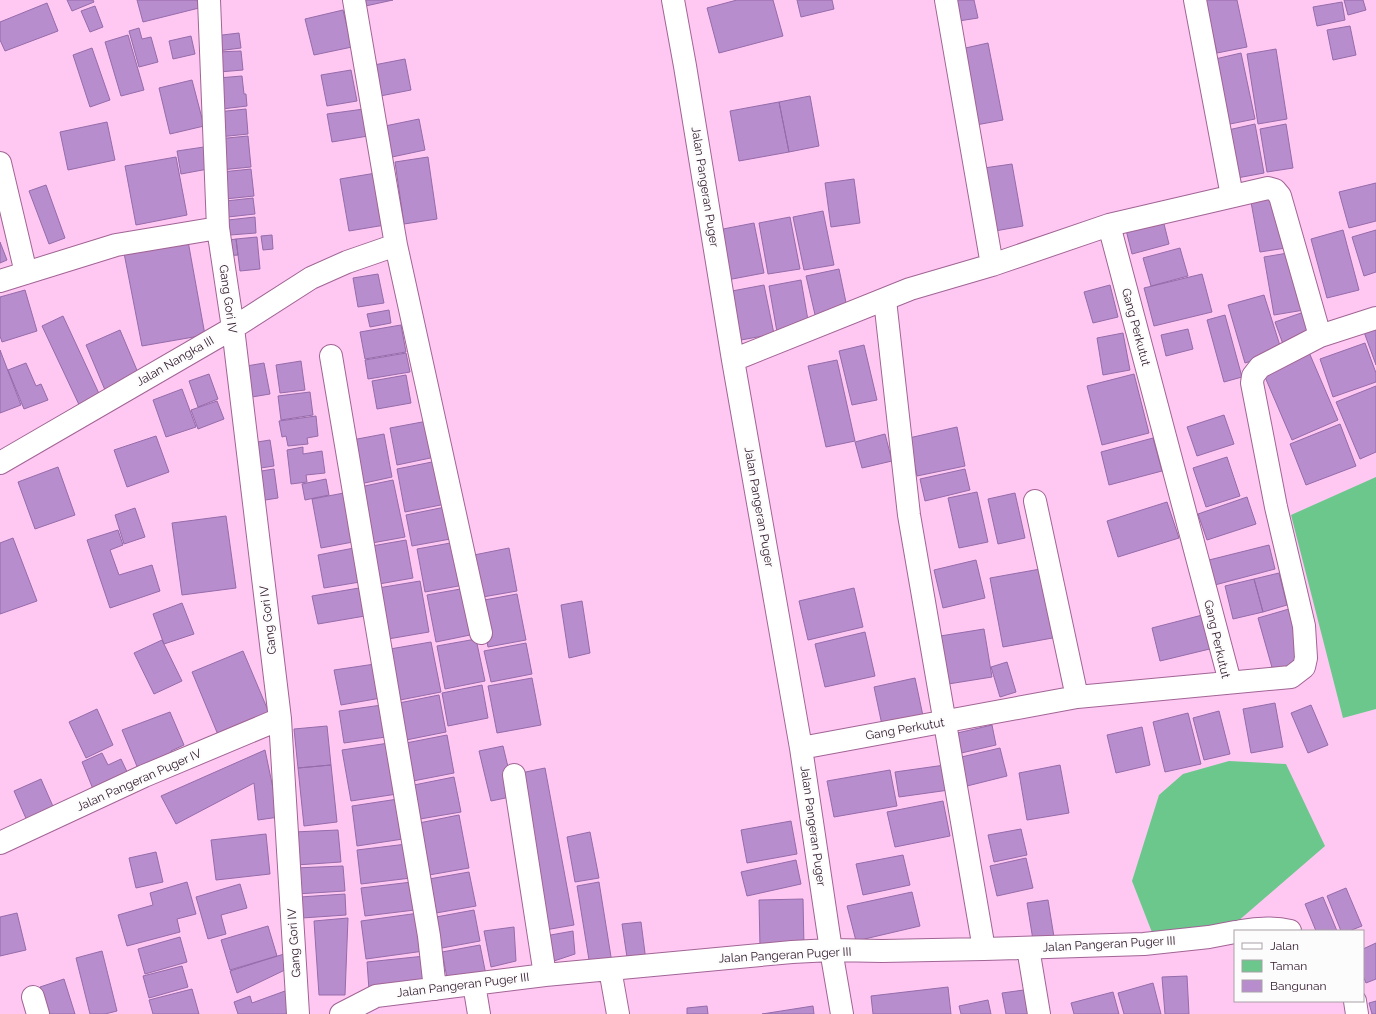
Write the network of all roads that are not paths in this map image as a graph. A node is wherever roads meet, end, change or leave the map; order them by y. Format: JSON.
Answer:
{"nodes":[{"id":1,"x":209,"y":0,"type":"edge"},
{"id":2,"x":354,"y":0,"type":"edge"},
{"id":3,"x":673,"y":0,"type":"edge"},
{"id":4,"x":946,"y":0,"type":"edge"},
{"id":5,"x":1195,"y":0,"type":"edge"},
{"id":6,"x":0,"y":163,"type":"edge"},
{"id":7,"x":1232,"y":196,"type":"junction"},
{"id":8,"x":1108,"y":225,"type":"junction"},
{"id":9,"x":218,"y":228,"type":"junction"},
{"id":10,"x":396,"y":245,"type":"junction"},
{"id":11,"x":992,"y":265,"type":"junction"},
{"id":12,"x":26,"y":273,"type":"junction"},
{"id":13,"x":0,"y":281,"type":"edge"},
{"id":14,"x":885,"y":300,"type":"junction"},
{"id":15,"x":1376,"y":318,"type":"edge"},
{"id":16,"x":233,"y":328,"type":"junction"},
{"id":17,"x":1320,"y":336,"type":"junction"},
{"id":18,"x":331,"y":356,"type":"dead end"},
{"id":19,"x":733,"y":360,"type":"junction"},
{"id":20,"x":0,"y":463,"type":"edge"},
{"id":21,"x":1035,"y":501,"type":"dead end"},
{"id":22,"x":481,"y":633,"type":"dead end"},
{"id":23,"x":1230,"y":682,"type":"junction"},
{"id":24,"x":1077,"y":697,"type":"junction"},
{"id":25,"x":280,"y":719,"type":"junction"},
{"id":26,"x":945,"y":722,"type":"junction"},
{"id":27,"x":802,"y":748,"type":"junction"},
{"id":28,"x":514,"y":775,"type":"dead end"},
{"id":29,"x":0,"y":843,"type":"edge"},
{"id":30,"x":1245,"y":930,"type":"edge"},
{"id":31,"x":1286,"y":930,"type":"edge"},
{"id":32,"x":1234,"y":932,"type":"edge"},
{"id":33,"x":1028,"y":948,"type":"junction"},
{"id":34,"x":984,"y":949,"type":"junction"},
{"id":35,"x":831,"y":950,"type":"junction"},
{"id":36,"x":610,"y":968,"type":"junction"},
{"id":37,"x":545,"y":975,"type":"junction"},
{"id":38,"x":474,"y":984,"type":"junction"},
{"id":39,"x":435,"y":989,"type":"junction"},
{"id":40,"x":1355,"y":1002,"type":"edge"},
{"id":41,"x":298,"y":1014,"type":"edge"},
{"id":42,"x":341,"y":1014,"type":"edge"},
{"id":43,"x":478,"y":1014,"type":"edge"},
{"id":44,"x":618,"y":1014,"type":"edge"},
{"id":45,"x":842,"y":1014,"type":"edge"},
{"id":46,"x":1039,"y":1014,"type":"edge"},
{"id":47,"x":1357,"y":1014,"type":"edge"}],
"edges":[{"from":1,"to":9,"type":"street"},
{"from":2,"to":10,"type":"street"},
{"from":3,"to":19,"type":"street","name":"Jalan Pangeran Puger"},
{"from":4,"to":11,"type":"street"},
{"from":5,"to":7,"type":"street"},
{"from":6,"to":12,"type":"street"},
{"from":7,"to":8,"type":"street"},
{"from":7,"to":17,"type":"street"},
{"from":8,"to":11,"type":"street"},
{"from":8,"to":23,"type":"street","name":"Gang Perkutut"},
{"from":9,"to":12,"type":"street"},
{"from":9,"to":16,"type":"street","name":"Gang Gori IV"},
{"from":10,"to":16,"type":"street","name":"Jalan Nangka III"},
{"from":10,"to":22,"type":"street"},
{"from":11,"to":14,"type":"street"},
{"from":12,"to":13,"type":"street"},
{"from":14,"to":19,"type":"street"},
{"from":14,"to":26,"type":"street"},
{"from":15,"to":17,"type":"street"},
{"from":16,"to":20,"type":"street","name":"Jalan Nangka III"},
{"from":16,"to":25,"type":"street","name":"Gang Gori IV"},
{"from":17,"to":23,"type":"street"},
{"from":18,"to":39,"type":"street"},
{"from":19,"to":27,"type":"street","name":"Jalan Pangeran Puger"},
{"from":21,"to":24,"type":"street"},
{"from":23,"to":24,"type":"street","name":"Gang Perkutut"},
{"from":24,"to":26,"type":"street","name":"Gang Perkutut"},
{"from":25,"to":29,"type":"street","name":"Jalan Pangeran Puger IV"},
{"from":25,"to":41,"type":"street","name":"Gang Gori IV"},
{"from":26,"to":27,"type":"street","name":"Gang Perkutut"},
{"from":26,"to":34,"type":"street"},
{"from":27,"to":35,"type":"street","name":"Jalan Pangeran Puger"},
{"from":28,"to":37,"type":"street"},
{"from":30,"to":31,"type":"street"},
{"from":32,"to":33,"type":"street","name":"Jalan Pangeran Puger III"},
{"from":33,"to":34,"type":"street","name":"Jalan Pangeran Puger III"},
{"from":33,"to":46,"type":"street"},
{"from":34,"to":35,"type":"street","name":"Jalan Pangeran Puger III"},
{"from":35,"to":36,"type":"street","name":"Jalan Pangeran Puger III"},
{"from":35,"to":45,"type":"street","name":"Jalan Pangeran Puger"},
{"from":36,"to":37,"type":"street","name":"Jalan Pangeran Puger III"},
{"from":36,"to":44,"type":"street"},
{"from":37,"to":38,"type":"street","name":"Jalan Pangeran Puger III"},
{"from":38,"to":39,"type":"street","name":"Jalan Pangeran Puger III"},
{"from":38,"to":43,"type":"street"},
{"from":39,"to":42,"type":"street","name":"Jalan Pangeran Puger III"},
{"from":40,"to":47,"type":"street"}]}
